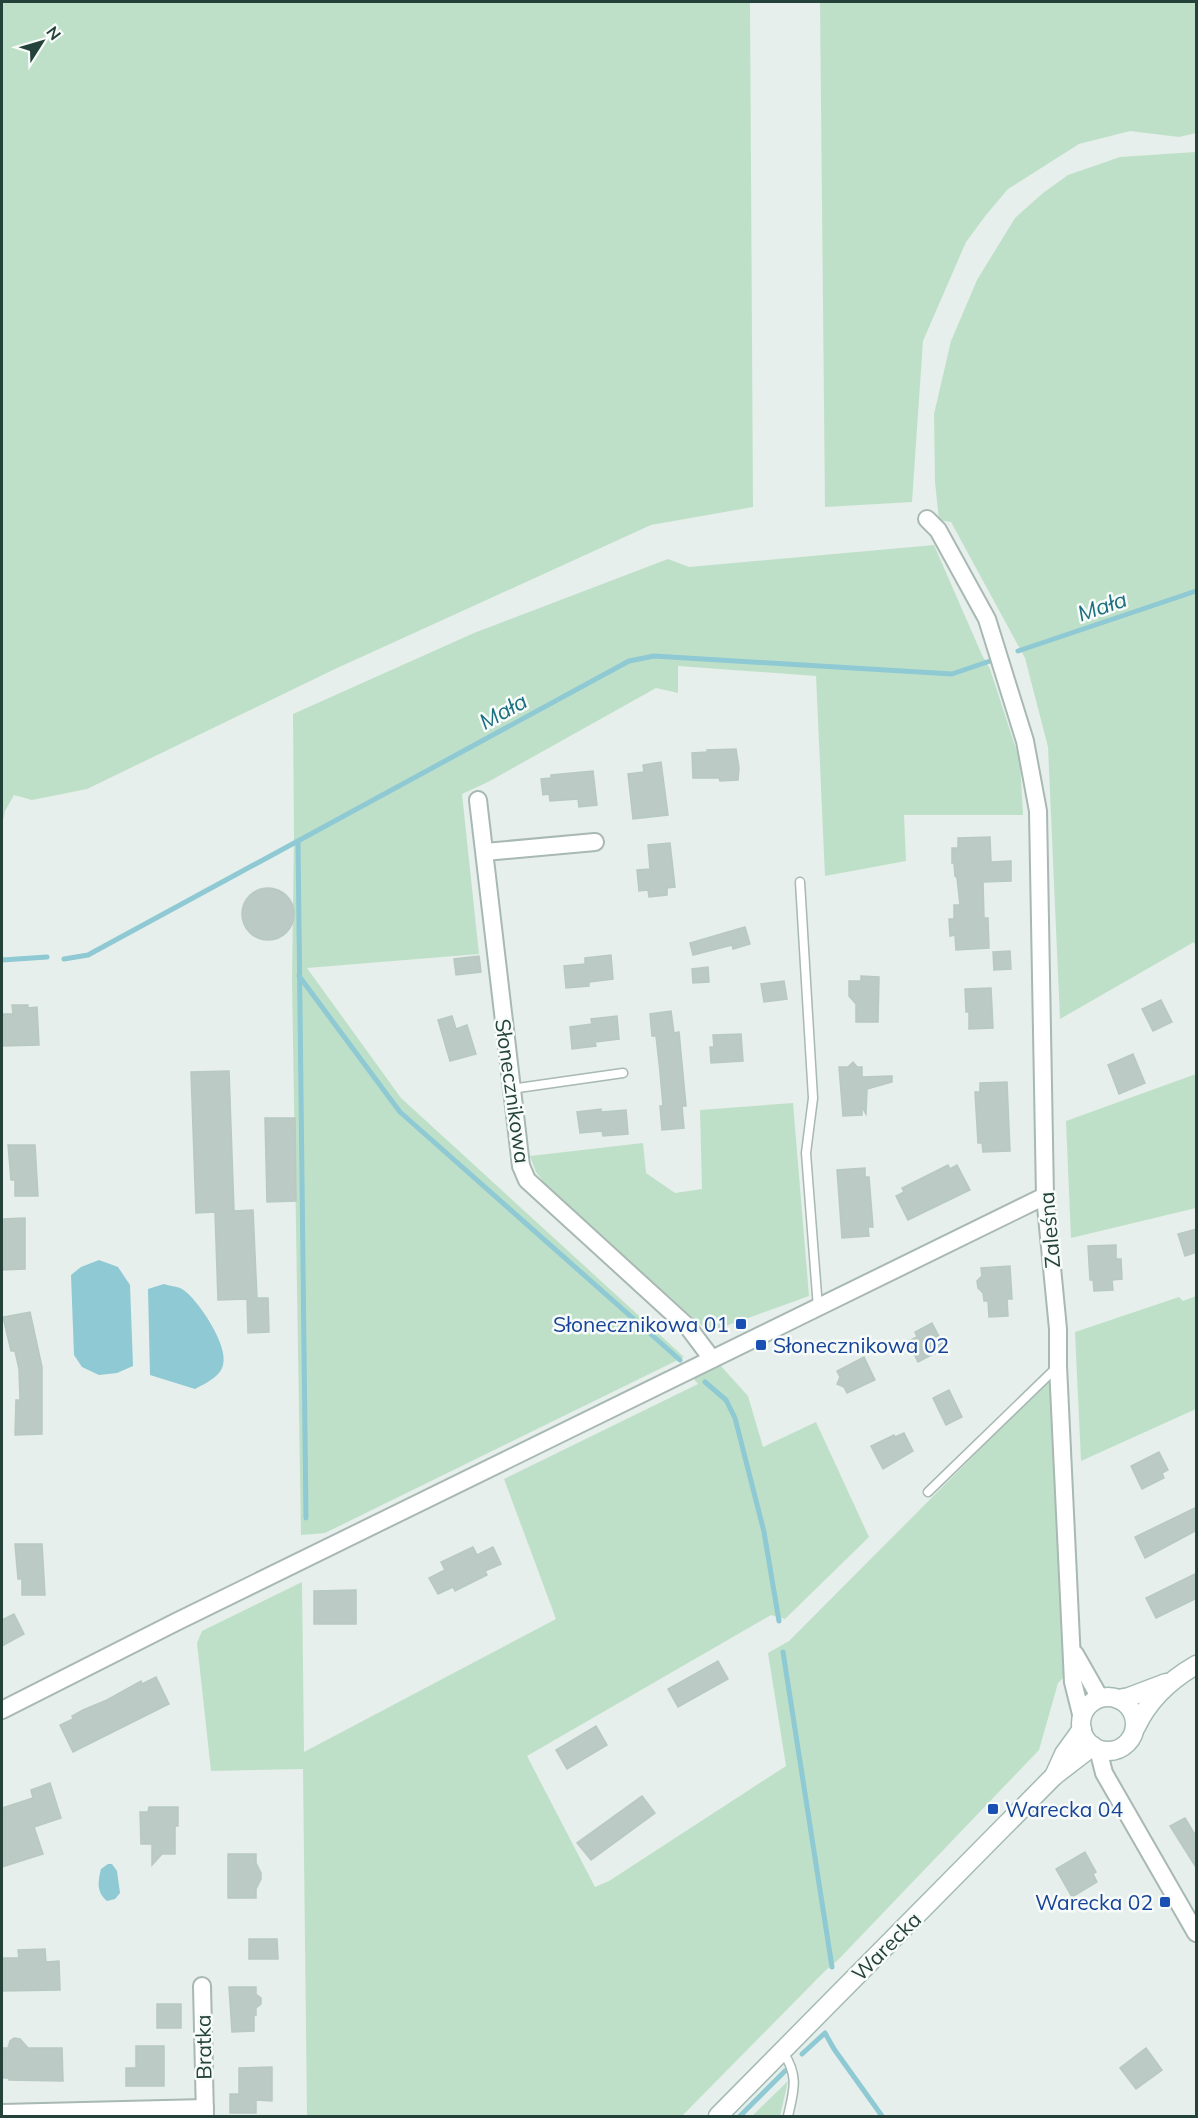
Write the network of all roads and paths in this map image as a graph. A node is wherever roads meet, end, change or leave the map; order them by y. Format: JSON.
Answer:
{"nodes":[{"id":1,"x":927,"y":519,"type":"dead end"},
{"id":2,"x":478,"y":800,"type":"dead end"},
{"id":3,"x":595,"y":842,"type":"dead end"},
{"id":4,"x":485,"y":852,"type":"junction"},
{"id":5,"x":800,"y":882,"type":"dead end"},
{"id":6,"x":623,"y":1074,"type":"dead end"},
{"id":7,"x":511,"y":1089,"type":"junction"},
{"id":8,"x":1046,"y":1196,"type":"junction"},
{"id":9,"x":819,"y":1308,"type":"junction"},
{"id":10,"x":712,"y":1359,"type":"junction"},
{"id":11,"x":1058,"y":1366,"type":"junction"},
{"id":12,"x":928,"y":1492,"type":"dead end"},
{"id":13,"x":1072,"y":1648,"type":"junction"},
{"id":14,"x":1197,"y":1665,"type":"edge"},
{"id":15,"x":1168,"y":1683,"type":"junction"},
{"id":16,"x":1100,"y":1698,"type":"junction"},
{"id":17,"x":1118,"y":1699,"type":"junction"},
{"id":18,"x":2,"y":1710,"type":"edge"},
{"id":19,"x":1082,"y":1723,"type":"junction"},
{"id":20,"x":1136,"y":1727,"type":"junction"},
{"id":21,"x":1100,"y":1748,"type":"junction"},
{"id":22,"x":1054,"y":1776,"type":"junction"},
{"id":23,"x":1197,"y":1932,"type":"edge"},
{"id":24,"x":202,"y":1986,"type":"dead end"},
{"id":25,"x":783,"y":2052,"type":"junction"},
{"id":26,"x":205,"y":2112,"type":"edge"},
{"id":27,"x":2,"y":2113,"type":"edge"},
{"id":28,"x":718,"y":2116,"type":"edge"},
{"id":29,"x":788,"y":2116,"type":"edge"}],
"edges":[{"from":1,"to":8,"type":"street","name":"Zaleśna"},
{"from":2,"to":4,"type":"street","name":"Słonecznikowa"},
{"from":3,"to":4,"type":"street"},
{"from":4,"to":7,"type":"street","name":"Słonecznikowa"},
{"from":5,"to":9,"type":"lane"},
{"from":6,"to":7,"type":"lane"},
{"from":7,"to":10,"type":"street","name":"Słonecznikowa"},
{"from":8,"to":9,"type":"street"},
{"from":8,"to":11,"type":"street","name":"Zaleśna"},
{"from":9,"to":10,"type":"street"},
{"from":10,"to":18,"type":"street"},
{"from":11,"to":12,"type":"lane"},
{"from":11,"to":13,"type":"street","name":"Zaleśna"},
{"from":13,"to":16,"type":"street","name":"Zaleśna"},
{"from":13,"to":19,"type":"street","name":"Zaleśna"},
{"from":14,"to":15,"type":"street"},
{"from":15,"to":17,"type":"street"},
{"from":15,"to":20,"type":"street"},
{"from":16,"to":17,"type":"street"},
{"from":16,"to":19,"type":"street"},
{"from":17,"to":20,"type":"street"},
{"from":19,"to":21,"type":"street"},
{"from":19,"to":22,"type":"street","name":"Warecka"},
{"from":20,"to":21,"type":"street"},
{"from":21,"to":22,"type":"street","name":"Warecka"},
{"from":21,"to":23,"type":"street"},
{"from":22,"to":25,"type":"street","name":"Warecka"},
{"from":24,"to":26,"type":"street","name":"Bratka"},
{"from":25,"to":28,"type":"street","name":"Warecka"},
{"from":25,"to":29,"type":"lane"},
{"from":26,"to":27,"type":"street","name":"Bratka"}]}
